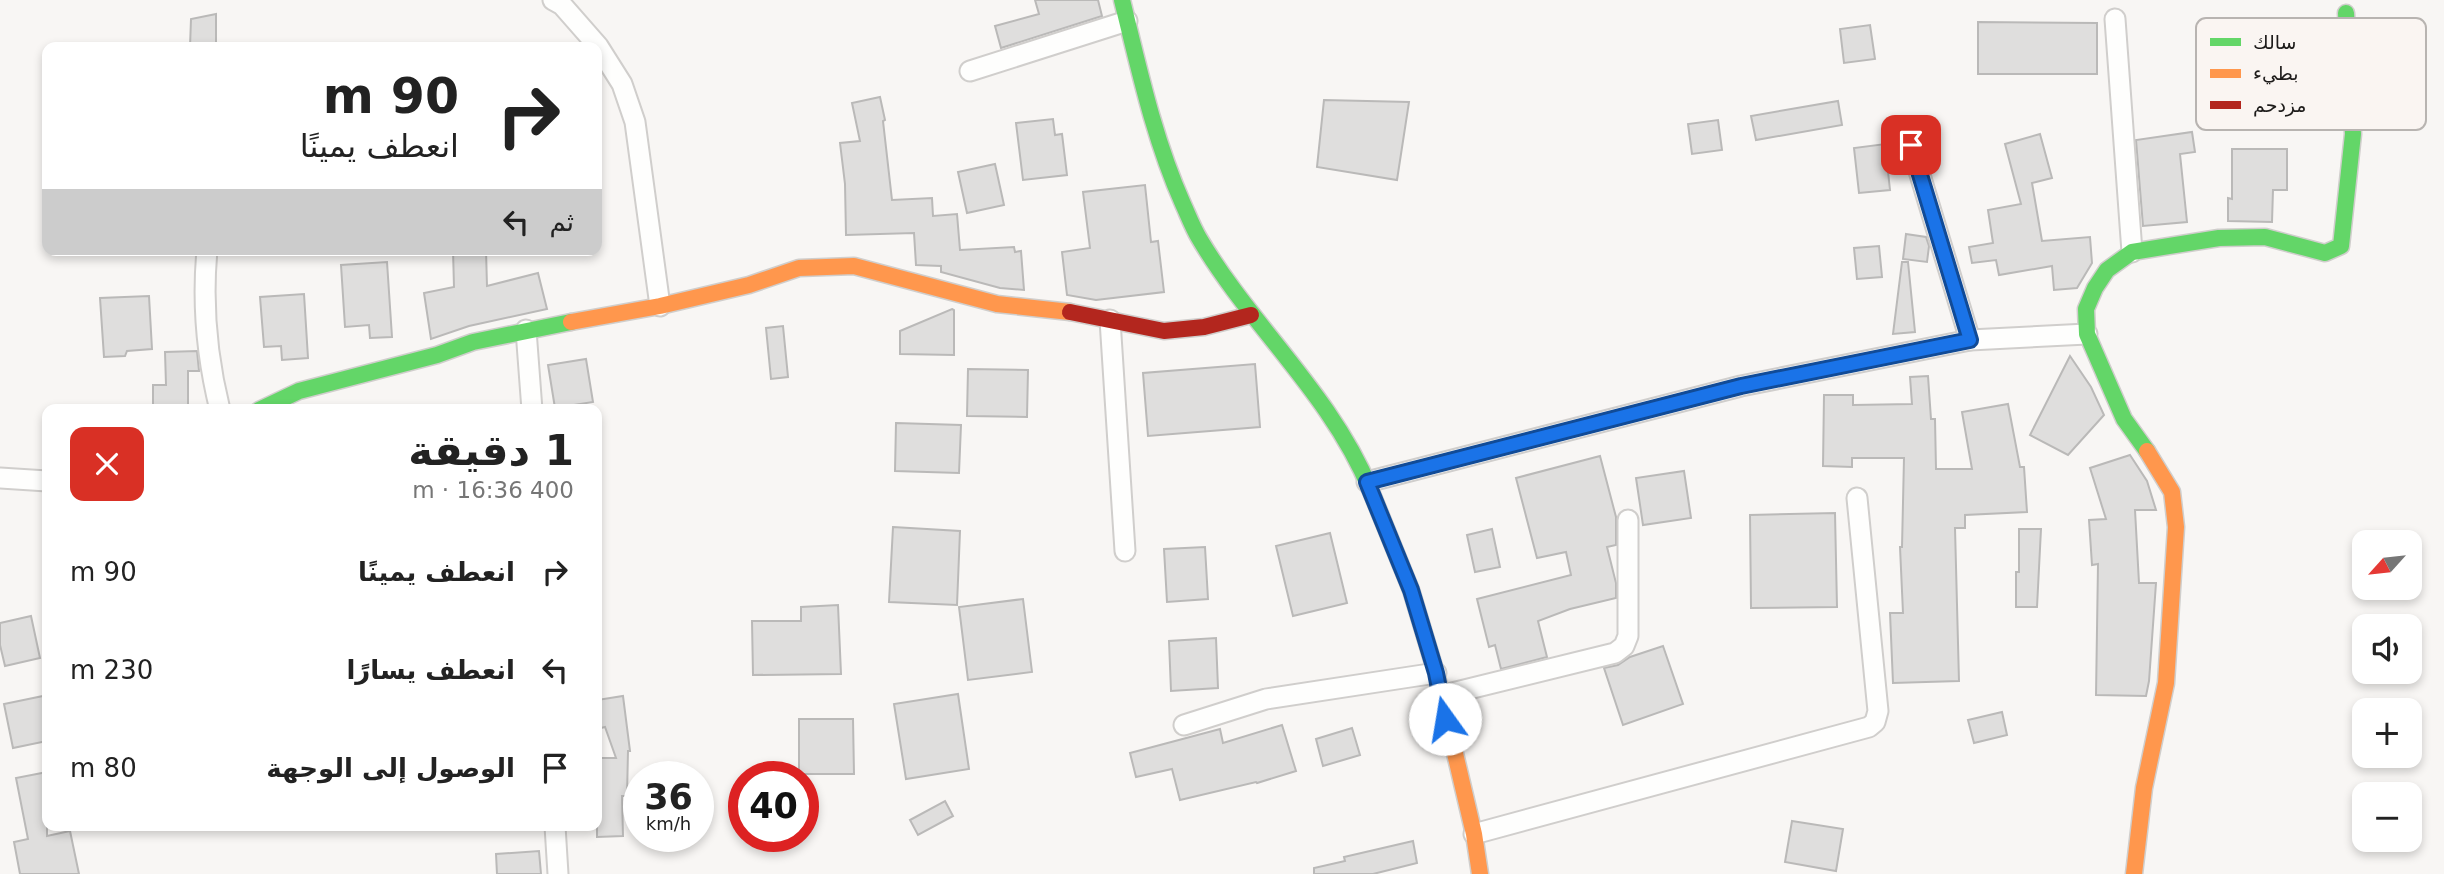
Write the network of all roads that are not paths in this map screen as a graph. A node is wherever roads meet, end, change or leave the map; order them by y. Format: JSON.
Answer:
{"nodes":[{"id":1,"x":553,"y":0,"type":"edge"},
{"id":2,"x":1122,"y":0,"type":"edge"},
{"id":3,"x":2346,"y":13,"type":"dead end"},
{"id":4,"x":2346,"y":18,"type":"edge"},
{"id":5,"x":2115,"y":19,"type":"dead end"},
{"id":6,"x":1127,"y":21,"type":"junction"},
{"id":7,"x":594,"y":42,"type":"edge"},
{"id":8,"x":602,"y":52,"type":"edge"},
{"id":9,"x":970,"y":71,"type":"dead end"},
{"id":10,"x":2353,"y":130,"type":"edge"},
{"id":11,"x":1911,"y":145,"type":"dead end"},
{"id":12,"x":2133,"y":252,"type":"junction"},
{"id":13,"x":206,"y":256,"type":"edge"},
{"id":14,"x":660,"y":306,"type":"junction"},
{"id":15,"x":1251,"y":315,"type":"junction"},
{"id":16,"x":1110,"y":320,"type":"junction"},
{"id":17,"x":526,"y":330,"type":"junction"},
{"id":18,"x":2087,"y":334,"type":"junction"},
{"id":19,"x":1970,"y":340,"type":"junction"},
{"id":20,"x":219,"y":404,"type":"edge"},
{"id":21,"x":272,"y":404,"type":"edge"},
{"id":22,"x":532,"y":404,"type":"edge"},
{"id":23,"x":0,"y":478,"type":"edge"},
{"id":24,"x":42,"y":481,"type":"edge"},
{"id":25,"x":1367,"y":482,"type":"junction"},
{"id":26,"x":1857,"y":498,"type":"dead end"},
{"id":27,"x":1628,"y":520,"type":"dead end"},
{"id":28,"x":1125,"y":551,"type":"dead end"},
{"id":29,"x":1436,"y":673,"type":"junction"},
{"id":30,"x":1440,"y":696,"type":"junction"},
{"id":31,"x":1184,"y":725,"type":"dead end"},
{"id":32,"x":555,"y":831,"type":"edge"},
{"id":33,"x":1474,"y":834,"type":"junction"},
{"id":34,"x":1474,"y":873,"type":"edge"},
{"id":35,"x":558,"y":874,"type":"edge"},
{"id":36,"x":2134,"y":874,"type":"edge"}],
"edges":[{"from":1,"to":7,"type":"street"},
{"from":2,"to":6,"type":"street"},
{"from":3,"to":4,"type":"street"},
{"from":5,"to":12,"type":"street"},
{"from":6,"to":9,"type":"street"},
{"from":6,"to":15,"type":"street"},
{"from":8,"to":14,"type":"street"},
{"from":10,"to":12,"type":"street"},
{"from":11,"to":19,"type":"street"},
{"from":12,"to":18,"type":"street"},
{"from":13,"to":20,"type":"street"},
{"from":14,"to":16,"type":"street"},
{"from":14,"to":17,"type":"street"},
{"from":15,"to":16,"type":"street"},
{"from":15,"to":25,"type":"street"},
{"from":16,"to":28,"type":"street"},
{"from":17,"to":21,"type":"street"},
{"from":17,"to":22,"type":"street"},
{"from":18,"to":19,"type":"street"},
{"from":18,"to":36,"type":"street"},
{"from":19,"to":25,"type":"street"},
{"from":23,"to":24,"type":"street"},
{"from":25,"to":29,"type":"street"},
{"from":26,"to":33,"type":"street"},
{"from":27,"to":30,"type":"street"},
{"from":29,"to":30,"type":"street"},
{"from":29,"to":31,"type":"street"},
{"from":30,"to":33,"type":"street"},
{"from":32,"to":35,"type":"street"},
{"from":33,"to":34,"type":"street"}]}
